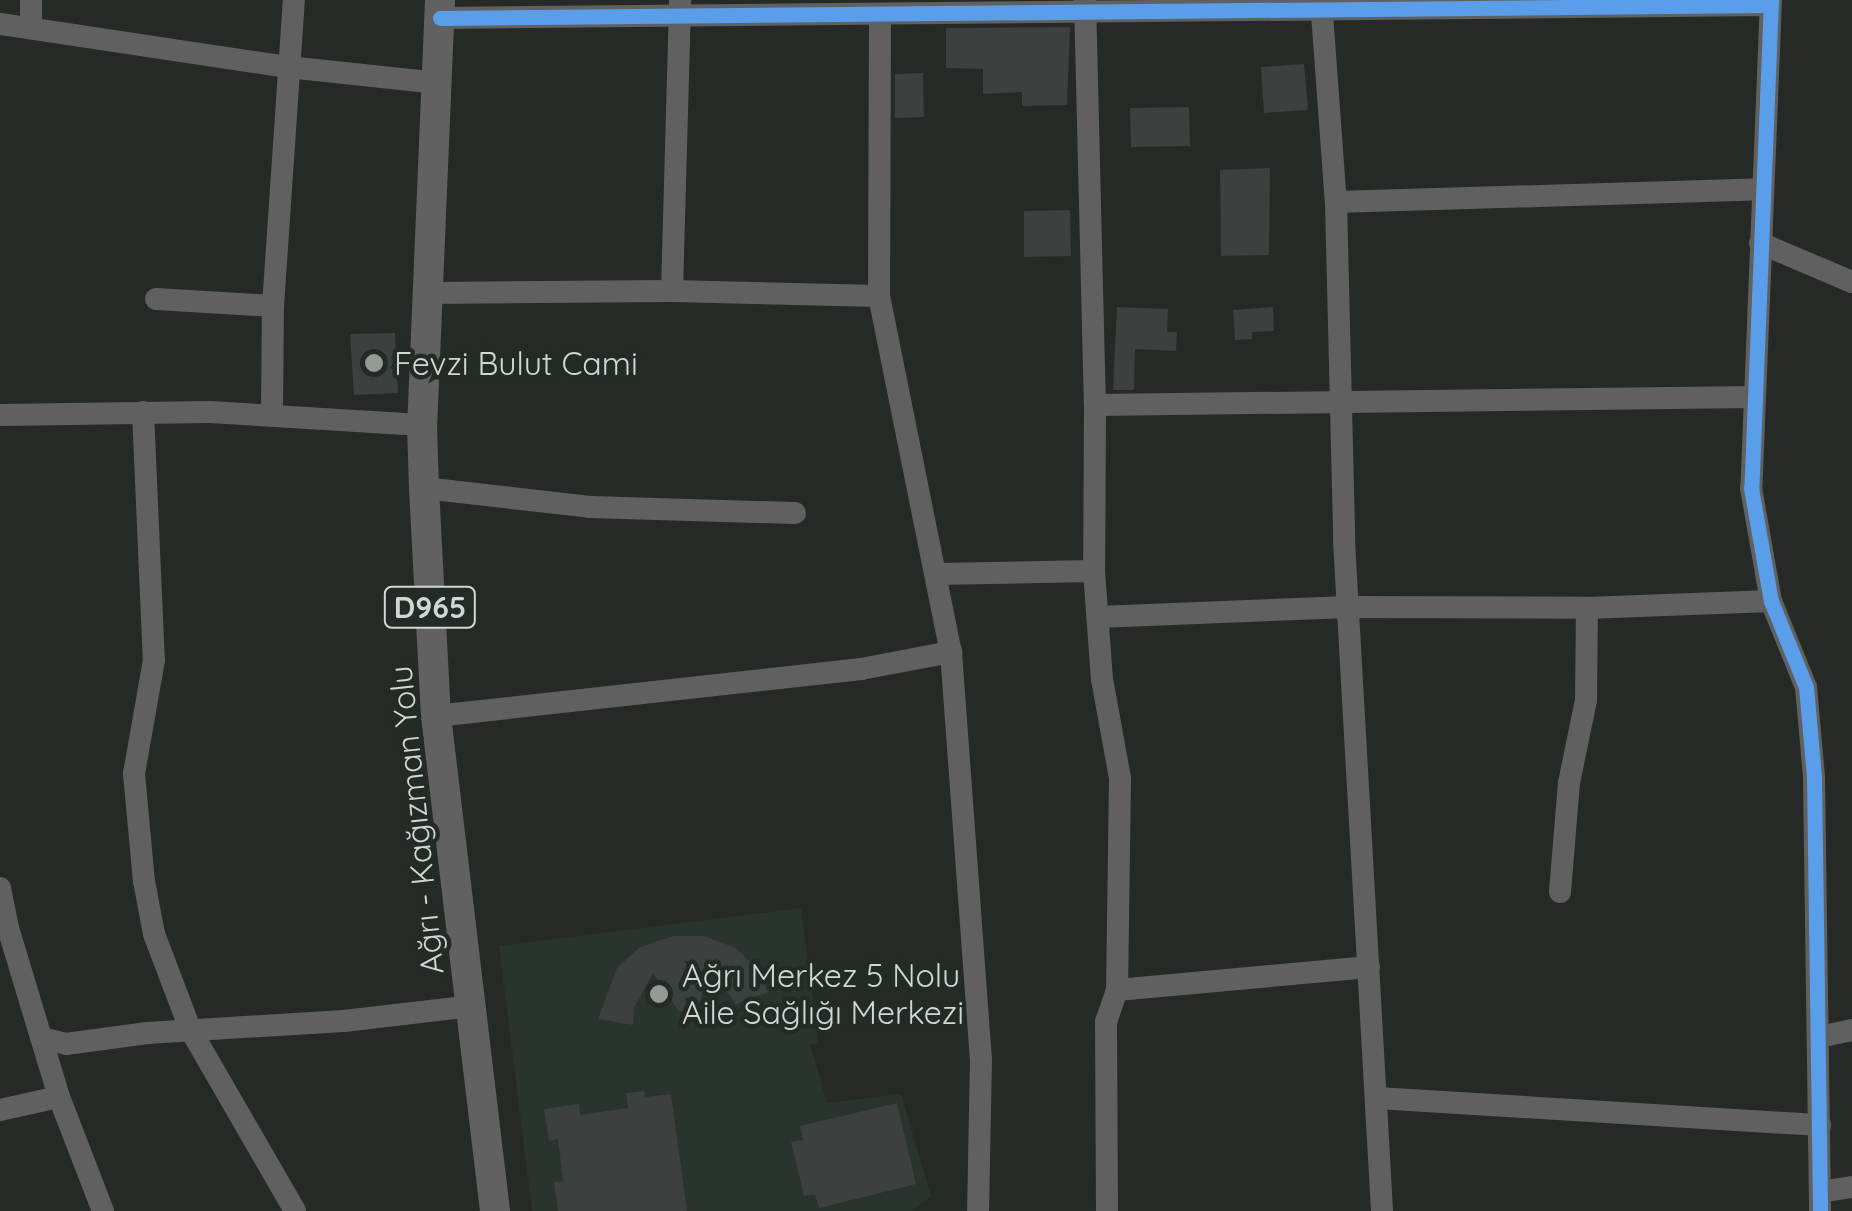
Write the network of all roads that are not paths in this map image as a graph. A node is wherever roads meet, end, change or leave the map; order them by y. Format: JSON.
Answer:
{"nodes":[{"id":1,"x":30,"y":0,"type":"edge"},
{"id":2,"x":294,"y":0,"type":"edge"},
{"id":3,"x":1770,"y":3,"type":"edge"},
{"id":4,"x":1085,"y":6,"type":"edge"},
{"id":5,"x":1321,"y":6,"type":"edge"},
{"id":6,"x":680,"y":8,"type":"edge"},
{"id":7,"x":440,"y":9,"type":"edge"},
{"id":8,"x":880,"y":14,"type":"junction"},
{"id":9,"x":0,"y":24,"type":"edge"},
{"id":10,"x":30,"y":28,"type":"junction"},
{"id":11,"x":288,"y":67,"type":"junction"},
{"id":12,"x":438,"y":83,"type":"junction"},
{"id":13,"x":1762,"y":189,"type":"junction"},
{"id":14,"x":1336,"y":202,"type":"junction"},
{"id":15,"x":1760,"y":244,"type":"junction"},
{"id":16,"x":1852,"y":282,"type":"edge"},
{"id":17,"x":672,"y":291,"type":"junction"},
{"id":18,"x":429,"y":293,"type":"junction"},
{"id":19,"x":879,"y":296,"type":"junction"},
{"id":20,"x":156,"y":300,"type":"dead end"},
{"id":21,"x":273,"y":306,"type":"junction"},
{"id":22,"x":1755,"y":397,"type":"junction"},
{"id":23,"x":1344,"y":401,"type":"junction"},
{"id":24,"x":1095,"y":405,"type":"junction"},
{"id":25,"x":143,"y":412,"type":"junction"},
{"id":26,"x":272,"y":413,"type":"junction"},
{"id":27,"x":0,"y":415,"type":"edge"},
{"id":28,"x":422,"y":425,"type":"junction"},
{"id":29,"x":424,"y":488,"type":"junction"},
{"id":30,"x":795,"y":513,"type":"dead end"},
{"id":31,"x":1094,"y":571,"type":"junction"},
{"id":32,"x":938,"y":574,"type":"junction"},
{"id":33,"x":1771,"y":601,"type":"junction"},
{"id":34,"x":1349,"y":607,"type":"junction"},
{"id":35,"x":1588,"y":608,"type":"junction"},
{"id":36,"x":1098,"y":617,"type":"junction"},
{"id":37,"x":952,"y":652,"type":"junction"},
{"id":38,"x":436,"y":716,"type":"junction"},
{"id":39,"x":0,"y":888,"type":"edge"},
{"id":40,"x":1560,"y":892,"type":"dead end"},
{"id":41,"x":4,"y":929,"type":"edge"},
{"id":42,"x":1369,"y":968,"type":"junction"},
{"id":43,"x":1117,"y":990,"type":"junction"},
{"id":44,"x":471,"y":1006,"type":"junction"},
{"id":45,"x":190,"y":1030,"type":"junction"},
{"id":46,"x":1852,"y":1030,"type":"edge"},
{"id":47,"x":1818,"y":1037,"type":"junction"},
{"id":48,"x":41,"y":1038,"type":"junction"},
{"id":49,"x":58,"y":1096,"type":"junction"},
{"id":50,"x":1378,"y":1098,"type":"junction"},
{"id":51,"x":0,"y":1110,"type":"edge"},
{"id":52,"x":1820,"y":1125,"type":"junction"},
{"id":53,"x":1852,"y":1187,"type":"edge"},
{"id":54,"x":1820,"y":1202,"type":"edge"},
{"id":55,"x":103,"y":1211,"type":"edge"},
{"id":56,"x":295,"y":1211,"type":"edge"},
{"id":57,"x":495,"y":1211,"type":"edge"},
{"id":58,"x":978,"y":1211,"type":"edge"},
{"id":59,"x":1107,"y":1211,"type":"edge"},
{"id":60,"x":1382,"y":1211,"type":"edge"}],
"edges":[{"from":1,"to":10,"type":"street"},
{"from":2,"to":11,"type":"street"},
{"from":3,"to":5,"type":"street"},
{"from":3,"to":13,"type":"street"},
{"from":4,"to":5,"type":"street"},
{"from":4,"to":8,"type":"street"},
{"from":4,"to":24,"type":"street"},
{"from":5,"to":14,"type":"street"},
{"from":6,"to":7,"type":"street"},
{"from":6,"to":8,"type":"street"},
{"from":6,"to":17,"type":"street"},
{"from":7,"to":12,"type":"main road","name":"Ağrı - Kağızman Yolu","number":"D965"},
{"from":8,"to":19,"type":"street"},
{"from":9,"to":10,"type":"street"},
{"from":10,"to":11,"type":"street"},
{"from":11,"to":12,"type":"street"},
{"from":11,"to":21,"type":"street"},
{"from":12,"to":18,"type":"main road","name":"Ağrı - Kağızman Yolu","number":"D965"},
{"from":13,"to":14,"type":"street"},
{"from":13,"to":15,"type":"street"},
{"from":14,"to":23,"type":"street"},
{"from":15,"to":16,"type":"street"},
{"from":15,"to":22,"type":"street"},
{"from":17,"to":18,"type":"street"},
{"from":17,"to":19,"type":"street"},
{"from":18,"to":28,"type":"main road","name":"Ağrı - Kağızman Yolu","number":"D965"},
{"from":19,"to":32,"type":"street"},
{"from":20,"to":21,"type":"street"},
{"from":21,"to":26,"type":"street"},
{"from":22,"to":23,"type":"street"},
{"from":22,"to":33,"type":"street"},
{"from":23,"to":24,"type":"street"},
{"from":23,"to":34,"type":"street"},
{"from":24,"to":31,"type":"street"},
{"from":25,"to":26,"type":"street"},
{"from":25,"to":27,"type":"street"},
{"from":25,"to":45,"type":"street"},
{"from":26,"to":28,"type":"street"},
{"from":28,"to":29,"type":"main road","name":"Ağrı - Kağızman Yolu","number":"D965"},
{"from":29,"to":30,"type":"street"},
{"from":29,"to":38,"type":"main road","name":"Ağrı - Kağızman Yolu","number":"D965"},
{"from":31,"to":32,"type":"street"},
{"from":31,"to":36,"type":"street"},
{"from":32,"to":37,"type":"street"},
{"from":33,"to":35,"type":"street"},
{"from":33,"to":47,"type":"street"},
{"from":34,"to":35,"type":"street"},
{"from":34,"to":36,"type":"street"},
{"from":34,"to":42,"type":"street"},
{"from":35,"to":40,"type":"street"},
{"from":36,"to":43,"type":"street"},
{"from":37,"to":38,"type":"street"},
{"from":37,"to":58,"type":"street"},
{"from":38,"to":44,"type":"main road","name":"Ağrı - Kağızman Yolu","number":"D965"},
{"from":39,"to":41,"type":"street"},
{"from":41,"to":48,"type":"street"},
{"from":42,"to":43,"type":"street"},
{"from":42,"to":50,"type":"street"},
{"from":43,"to":59,"type":"street"},
{"from":44,"to":45,"type":"street"},
{"from":44,"to":57,"type":"main road","name":"Ağrı - Kağızman Yolu","number":"D965"},
{"from":45,"to":48,"type":"street"},
{"from":45,"to":56,"type":"street"},
{"from":46,"to":47,"type":"street"},
{"from":47,"to":52,"type":"street"},
{"from":48,"to":49,"type":"street"},
{"from":49,"to":51,"type":"street"},
{"from":49,"to":55,"type":"street"},
{"from":50,"to":52,"type":"street"},
{"from":50,"to":60,"type":"street"},
{"from":52,"to":54,"type":"street"},
{"from":53,"to":54,"type":"street"}]}
